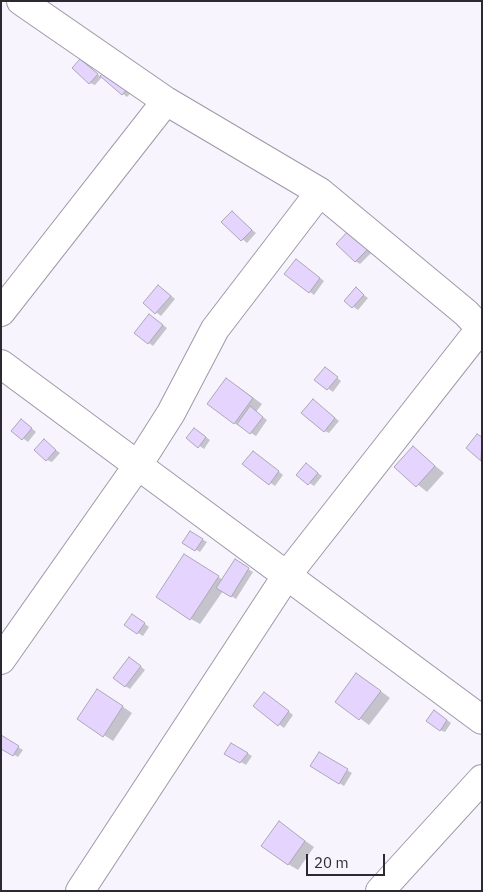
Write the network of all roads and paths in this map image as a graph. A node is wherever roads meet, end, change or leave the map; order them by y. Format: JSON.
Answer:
{"nodes":[{"id":1,"x":21,"y":1,"type":"edge"},
{"id":2,"x":166,"y":101,"type":"junction"},
{"id":3,"x":320,"y":192,"type":"junction"},
{"id":4,"x":1,"y":312,"type":"edge"},
{"id":5,"x":481,"y":330,"type":"edge"},
{"id":6,"x":1,"y":364,"type":"edge"},
{"id":7,"x":138,"y":465,"type":"junction"},
{"id":8,"x":287,"y":575,"type":"junction"},
{"id":9,"x":1,"y":660,"type":"edge"},
{"id":10,"x":482,"y":720,"type":"edge"},
{"id":11,"x":482,"y":779,"type":"edge"},
{"id":12,"x":80,"y":891,"type":"edge"},
{"id":13,"x":380,"y":891,"type":"edge"}],
"edges":[{"from":1,"to":2,"type":"street"},
{"from":2,"to":3,"type":"street"},
{"from":2,"to":4,"type":"street"},
{"from":3,"to":5,"type":"street"},
{"from":3,"to":7,"type":"street"},
{"from":5,"to":8,"type":"street"},
{"from":6,"to":7,"type":"street"},
{"from":7,"to":8,"type":"street"},
{"from":7,"to":9,"type":"street"},
{"from":8,"to":10,"type":"street"},
{"from":8,"to":12,"type":"street"},
{"from":11,"to":13,"type":"street"}]}
